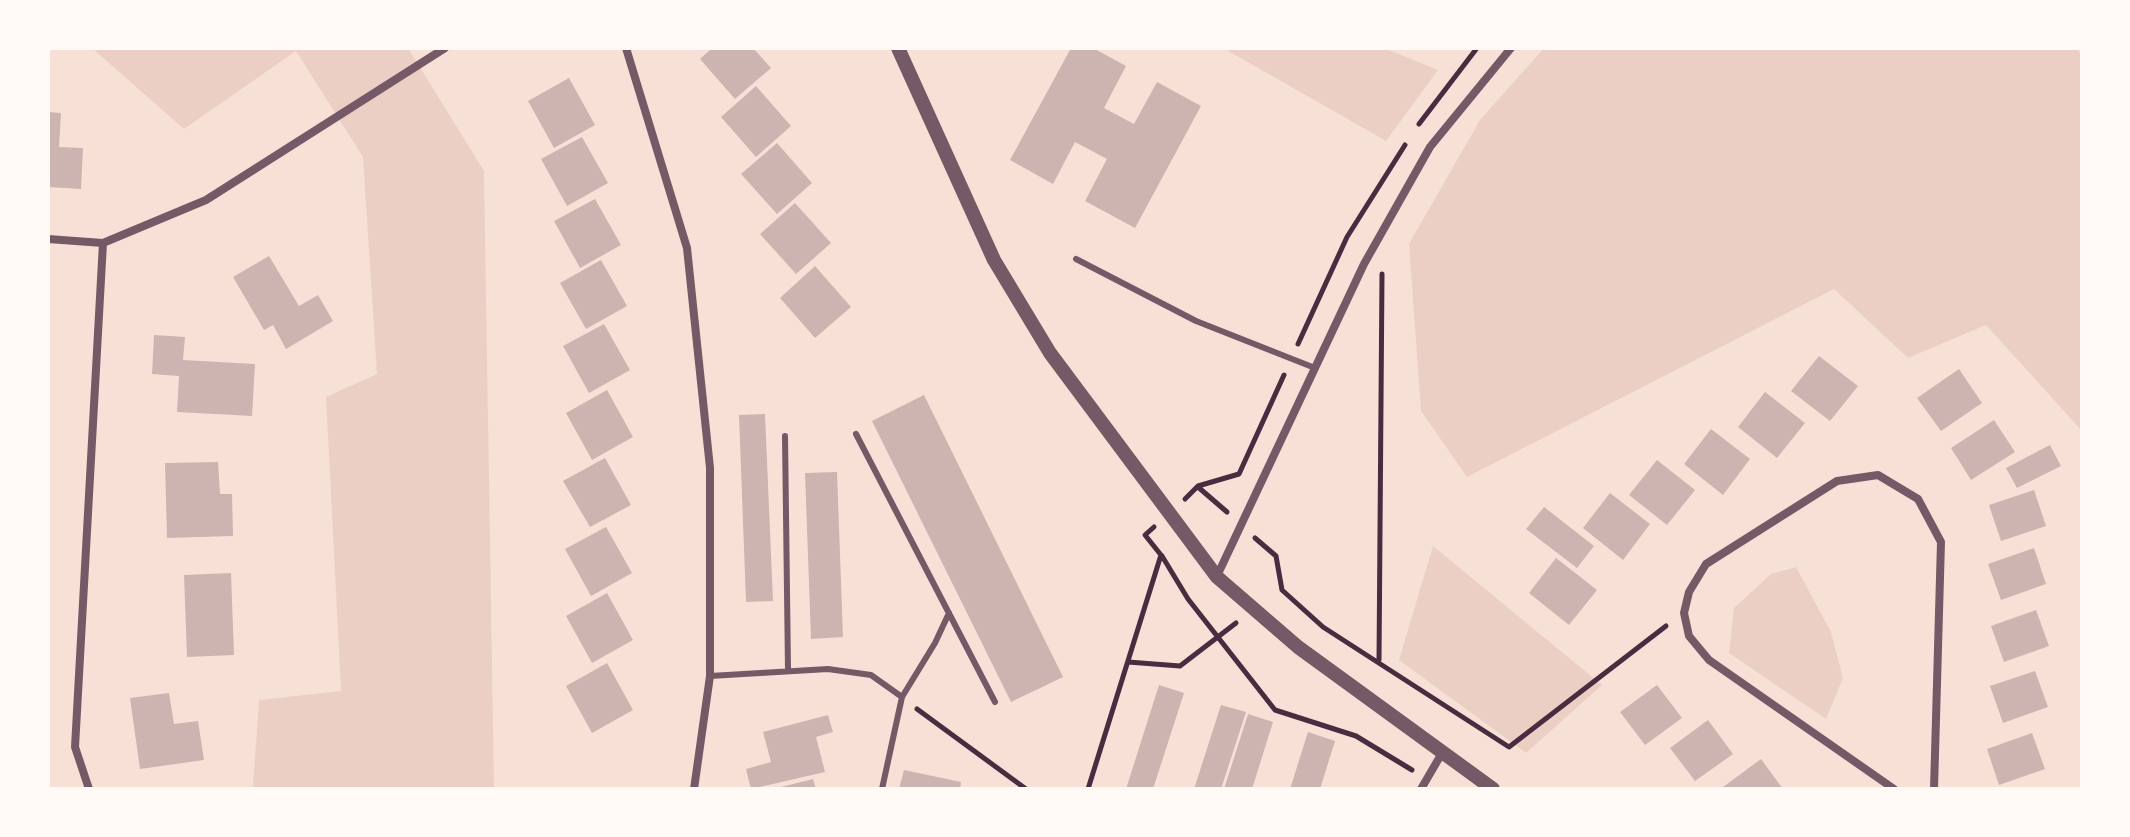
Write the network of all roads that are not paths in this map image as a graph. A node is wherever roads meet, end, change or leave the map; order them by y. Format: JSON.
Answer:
{"nodes":[{"id":1,"x":445,"y":48,"type":"edge"},
{"id":2,"x":626,"y":48,"type":"edge"},
{"id":3,"x":898,"y":48,"type":"edge"},
{"id":4,"x":1511,"y":48,"type":"edge"},
{"id":5,"x":48,"y":239,"type":"edge"},
{"id":6,"x":103,"y":243,"type":"junction"},
{"id":7,"x":1076,"y":259,"type":"dead end"},
{"id":8,"x":1315,"y":368,"type":"junction"},
{"id":9,"x":856,"y":434,"type":"dead end"},
{"id":10,"x":785,"y":436,"type":"dead end"},
{"id":11,"x":1217,"y":577,"type":"junction"},
{"id":12,"x":949,"y":613,"type":"junction"},
{"id":13,"x":788,"y":670,"type":"junction"},
{"id":14,"x":710,"y":676,"type":"junction"},
{"id":15,"x":902,"y":697,"type":"junction"},
{"id":16,"x":995,"y":702,"type":"dead end"},
{"id":17,"x":1442,"y":753,"type":"junction"},
{"id":18,"x":89,"y":789,"type":"edge"},
{"id":19,"x":694,"y":789,"type":"edge"},
{"id":20,"x":882,"y":789,"type":"edge"},
{"id":21,"x":1421,"y":789,"type":"edge"},
{"id":22,"x":1493,"y":789,"type":"edge"},
{"id":23,"x":1894,"y":789,"type":"edge"},
{"id":24,"x":1934,"y":789,"type":"edge"}],
"edges":[{"from":1,"to":6,"type":"street"},
{"from":2,"to":14,"type":"street"},
{"from":3,"to":11,"type":"street"},
{"from":4,"to":8,"type":"street"},
{"from":5,"to":6,"type":"street"},
{"from":6,"to":18,"type":"street"},
{"from":7,"to":8,"type":"lane"},
{"from":8,"to":11,"type":"street"},
{"from":9,"to":12,"type":"lane"},
{"from":10,"to":13,"type":"lane"},
{"from":11,"to":17,"type":"street"},
{"from":12,"to":15,"type":"lane"},
{"from":12,"to":16,"type":"lane"},
{"from":13,"to":14,"type":"lane"},
{"from":13,"to":15,"type":"lane"},
{"from":14,"to":19,"type":"street"},
{"from":15,"to":20,"type":"lane"},
{"from":17,"to":21,"type":"street"},
{"from":17,"to":22,"type":"street"},
{"from":23,"to":24,"type":"street"}]}
